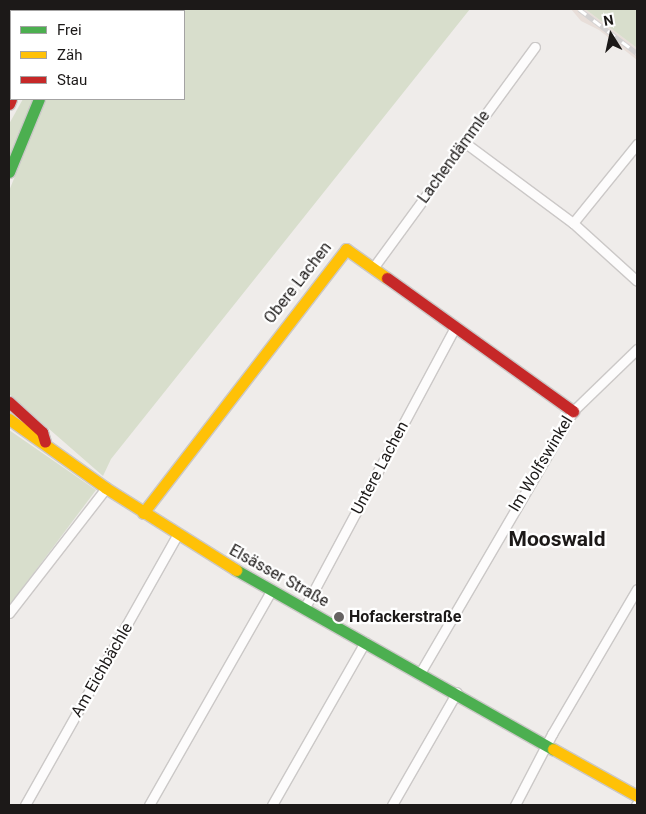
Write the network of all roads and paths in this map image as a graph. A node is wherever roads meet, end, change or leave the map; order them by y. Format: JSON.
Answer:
{"nodes":[{"id":1,"x":534,"y":47,"type":"dead end"},
{"id":2,"x":39,"y":100,"type":"edge"},
{"id":3,"x":464,"y":142,"type":"junction"},
{"id":4,"x":637,"y":144,"type":"edge"},
{"id":5,"x":9,"y":172,"type":"edge"},
{"id":6,"x":573,"y":223,"type":"junction"},
{"id":7,"x":373,"y":268,"type":"junction"},
{"id":8,"x":637,"y":281,"type":"edge"},
{"id":9,"x":455,"y":327,"type":"junction"},
{"id":10,"x":637,"y":349,"type":"edge"},
{"id":11,"x":9,"y":402,"type":"edge"},
{"id":12,"x":573,"y":411,"type":"junction"},
{"id":13,"x":9,"y":419,"type":"edge"},
{"id":14,"x":45,"y":442,"type":"junction"},
{"id":15,"x":106,"y":488,"type":"junction"},
{"id":16,"x":143,"y":513,"type":"junction"},
{"id":17,"x":177,"y":535,"type":"junction"},
{"id":18,"x":637,"y":589,"type":"edge"},
{"id":19,"x":271,"y":591,"type":"junction"},
{"id":20,"x":304,"y":609,"type":"junction"},
{"id":21,"x":9,"y":613,"type":"edge"},
{"id":22,"x":366,"y":642,"type":"junction"},
{"id":23,"x":420,"y":673,"type":"junction"},
{"id":24,"x":457,"y":692,"type":"junction"},
{"id":25,"x":548,"y":744,"type":"junction"},
{"id":26,"x":637,"y":796,"type":"edge"},
{"id":27,"x":25,"y":805,"type":"edge"},
{"id":28,"x":149,"y":805,"type":"edge"},
{"id":29,"x":272,"y":805,"type":"edge"},
{"id":30,"x":392,"y":805,"type":"edge"},
{"id":31,"x":515,"y":805,"type":"edge"}],
"edges":[{"from":1,"to":3,"type":"street","name":"Lachendämmle"},
{"from":2,"to":5,"type":"main road"},
{"from":3,"to":6,"type":"street"},
{"from":3,"to":7,"type":"street","name":"Lachendämmle"},
{"from":4,"to":6,"type":"street"},
{"from":6,"to":8,"type":"street"},
{"from":7,"to":9,"type":"main road","name":"Obere Lachen"},
{"from":7,"to":16,"type":"main road","name":"Obere Lachen"},
{"from":9,"to":12,"type":"main road","name":"Obere Lachen"},
{"from":9,"to":20,"type":"street","name":"Untere Lachen"},
{"from":10,"to":12,"type":"street","name":"Im Wolfswinkel"},
{"from":11,"to":14,"type":"main road","name":"Elsässer Straße"},
{"from":12,"to":23,"type":"street","name":"Im Wolfswinkel"},
{"from":13,"to":14,"type":"main road","name":"Elsässer Straße"},
{"from":14,"to":15,"type":"main road","name":"Elsässer Straße"},
{"from":15,"to":16,"type":"main road","name":"Elsässer Straße"},
{"from":15,"to":21,"type":"street"},
{"from":16,"to":17,"type":"main road","name":"Elsässer Straße"},
{"from":17,"to":19,"type":"main road","name":"Elsässer Straße"},
{"from":17,"to":27,"type":"street","name":"Am Eichbächle"},
{"from":18,"to":25,"type":"street"},
{"from":19,"to":20,"type":"main road","name":"Elsässer Straße"},
{"from":19,"to":28,"type":"street"},
{"from":20,"to":22,"type":"main road","name":"Elsässer Straße"},
{"from":22,"to":23,"type":"main road","name":"Elsässer Straße"},
{"from":22,"to":29,"type":"street"},
{"from":23,"to":24,"type":"main road","name":"Elsässer Straße"},
{"from":24,"to":25,"type":"main road","name":"Elsässer Straße"},
{"from":24,"to":30,"type":"street"},
{"from":25,"to":26,"type":"main road","name":"Elsässer Straße"},
{"from":25,"to":31,"type":"street"}]}
